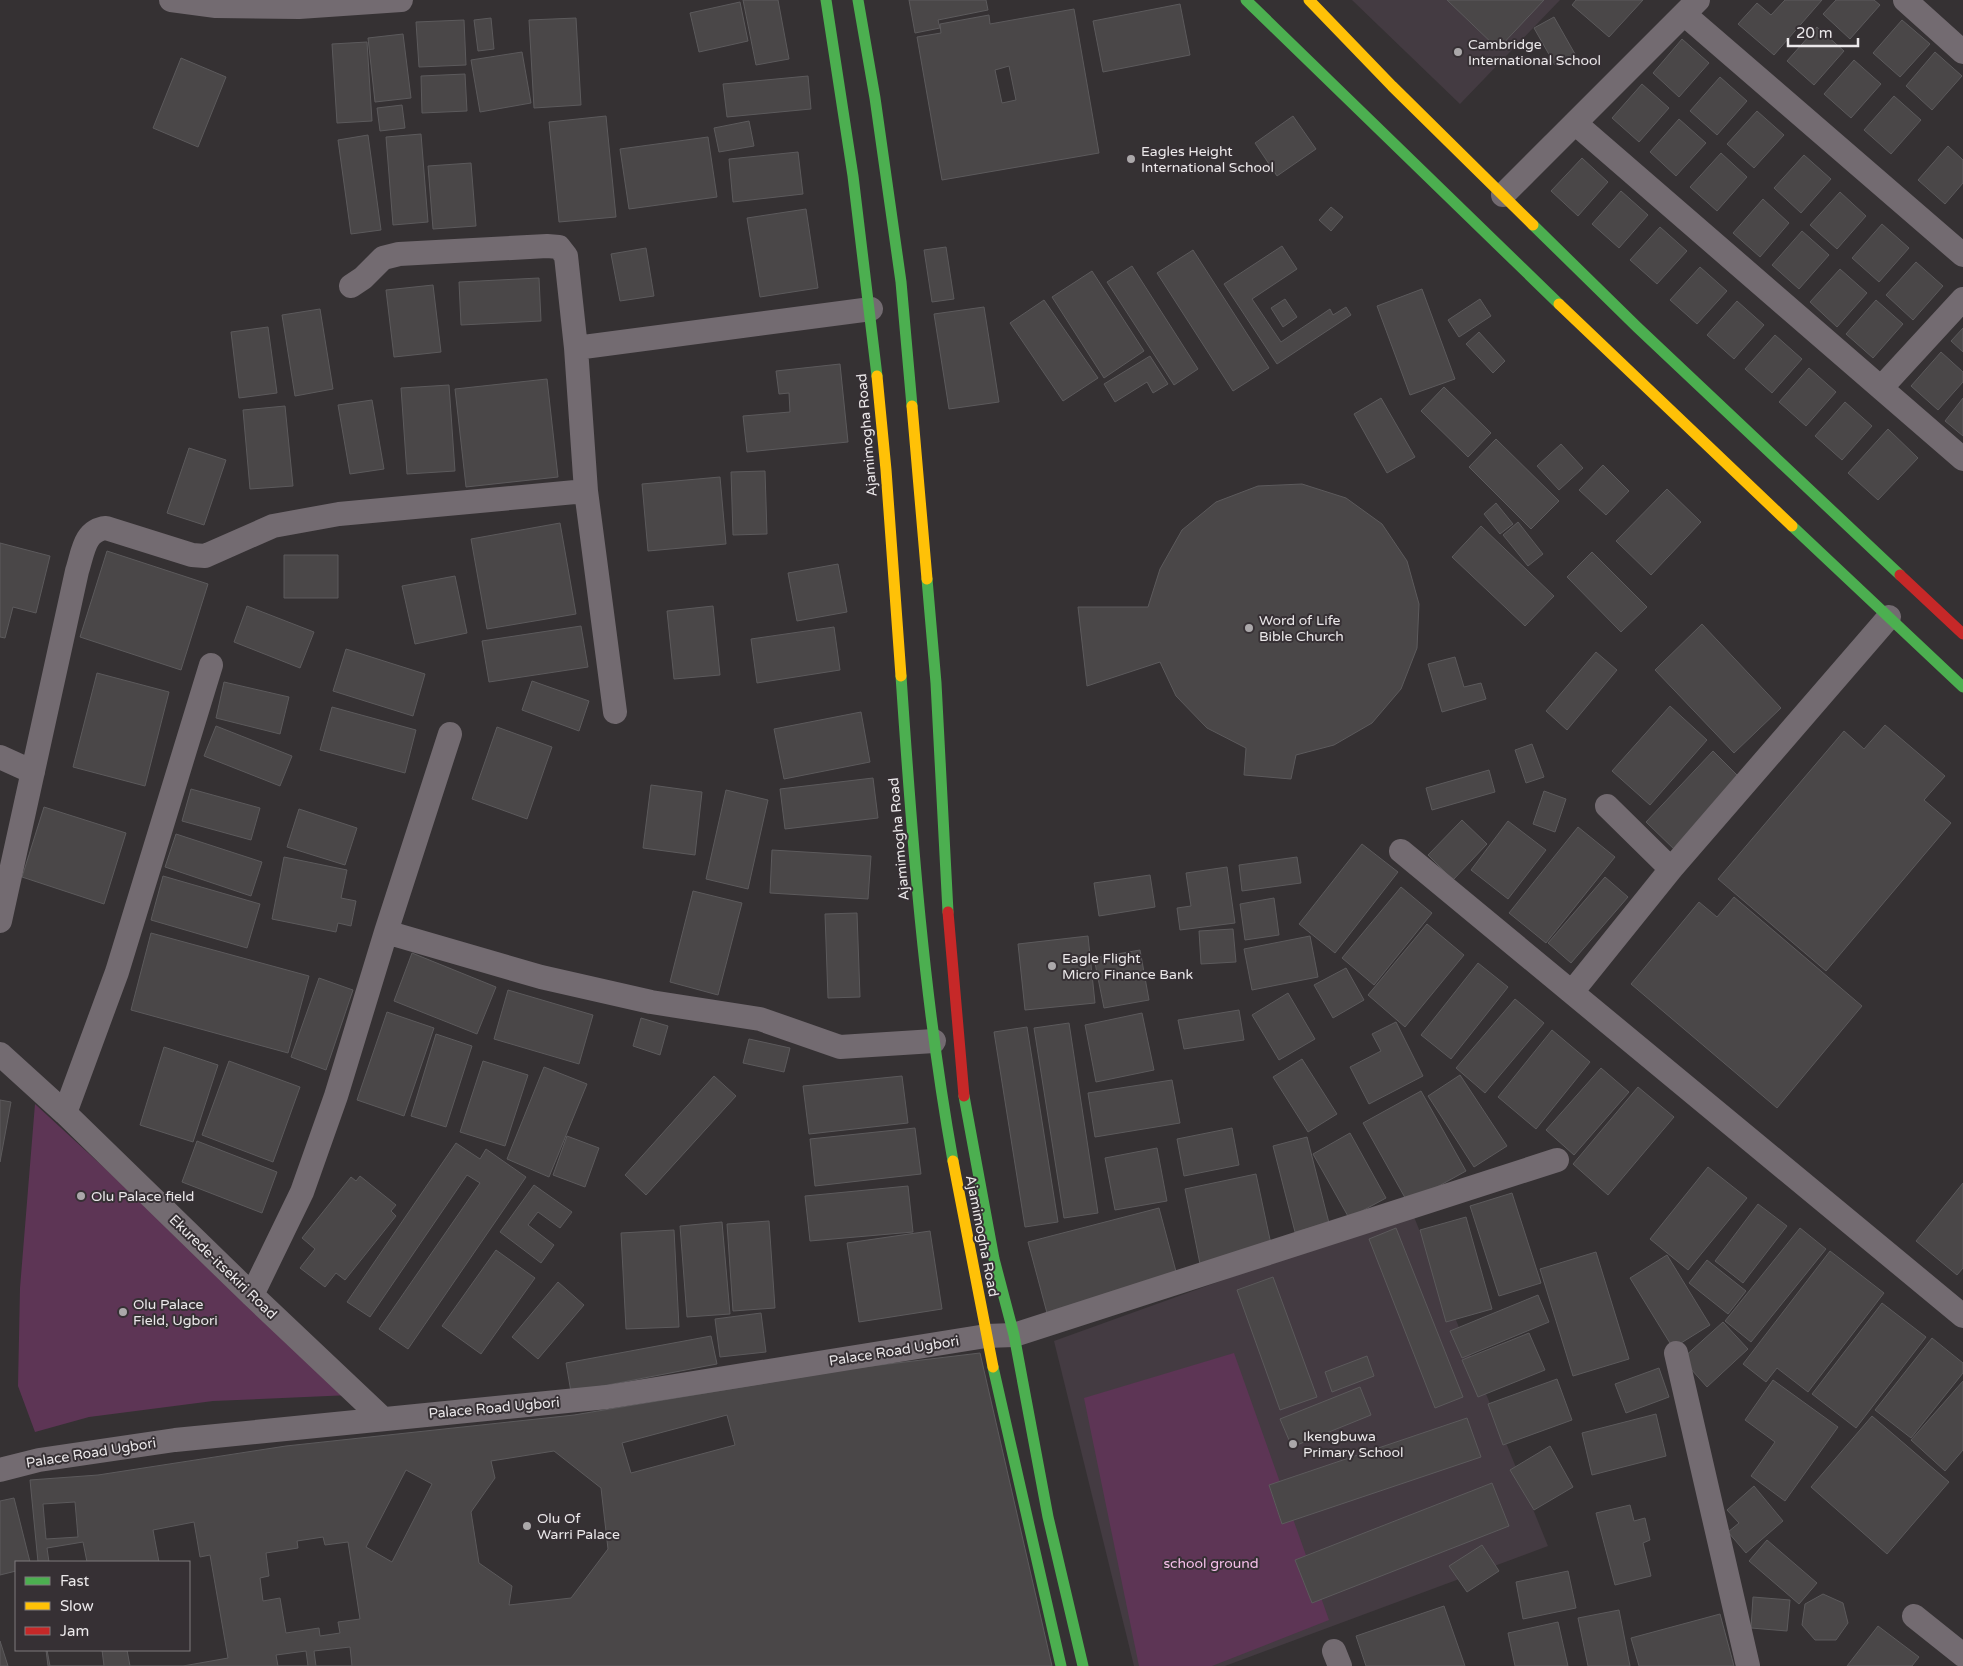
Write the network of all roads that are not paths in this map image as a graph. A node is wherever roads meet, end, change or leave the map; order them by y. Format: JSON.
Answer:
{"nodes":[{"id":1,"x":171,"y":0,"type":"edge"},
{"id":2,"x":401,"y":0,"type":"edge"},
{"id":3,"x":826,"y":0,"type":"edge"},
{"id":4,"x":858,"y":0,"type":"edge"},
{"id":5,"x":1246,"y":0,"type":"edge"},
{"id":6,"x":1309,"y":0,"type":"edge"},
{"id":7,"x":1905,"y":0,"type":"edge"},
{"id":8,"x":1691,"y":7,"type":"edge"},
{"id":9,"x":1963,"y":52,"type":"edge"},
{"id":10,"x":1575,"y":123,"type":"junction"},
{"id":11,"x":1503,"y":195,"type":"junction"},
{"id":12,"x":1963,"y":255,"type":"edge"},
{"id":13,"x":351,"y":286,"type":"dead end"},
{"id":14,"x":1963,"y":299,"type":"edge"},
{"id":15,"x":871,"y":309,"type":"junction"},
{"id":16,"x":576,"y":348,"type":"junction"},
{"id":17,"x":1881,"y":388,"type":"junction"},
{"id":18,"x":1963,"y":459,"type":"edge"},
{"id":19,"x":586,"y":491,"type":"junction"},
{"id":20,"x":1889,"y":617,"type":"junction"},
{"id":21,"x":1963,"y":634,"type":"edge"},
{"id":22,"x":211,"y":665,"type":"dead end"},
{"id":23,"x":1963,"y":687,"type":"edge"},
{"id":24,"x":615,"y":712,"type":"dead end"},
{"id":25,"x":450,"y":734,"type":"dead end"},
{"id":26,"x":0,"y":757,"type":"edge"},
{"id":27,"x":33,"y":772,"type":"junction"},
{"id":28,"x":1607,"y":806,"type":"dead end"},
{"id":29,"x":1401,"y":852,"type":"dead end"},
{"id":30,"x":1671,"y":869,"type":"junction"},
{"id":31,"x":0,"y":921,"type":"edge"},
{"id":32,"x":386,"y":932,"type":"junction"},
{"id":33,"x":1572,"y":992,"type":"junction"},
{"id":34,"x":934,"y":1041,"type":"junction"},
{"id":35,"x":0,"y":1054,"type":"edge"},
{"id":36,"x":65,"y":1113,"type":"junction"},
{"id":37,"x":1556,"y":1160,"type":"dead end"},
{"id":38,"x":252,"y":1295,"type":"junction"},
{"id":39,"x":1963,"y":1316,"type":"edge"},
{"id":40,"x":1014,"y":1335,"type":"junction"},
{"id":41,"x":986,"y":1336,"type":"junction"},
{"id":42,"x":1676,"y":1353,"type":"dead end"},
{"id":43,"x":382,"y":1418,"type":"junction"},
{"id":44,"x":0,"y":1470,"type":"edge"},
{"id":45,"x":1914,"y":1616,"type":"dead end"},
{"id":46,"x":1963,"y":1655,"type":"edge"},
{"id":47,"x":1061,"y":1666,"type":"edge"},
{"id":48,"x":1083,"y":1666,"type":"edge"},
{"id":49,"x":1748,"y":1666,"type":"edge"}],
"edges":[{"from":1,"to":2,"type":"street"},
{"from":3,"to":15,"type":"main road","name":"Ajamimogha Road"},
{"from":4,"to":40,"type":"main road","name":"Ajamimogha Road"},
{"from":5,"to":20,"type":"main road"},
{"from":6,"to":11,"type":"main road"},
{"from":7,"to":9,"type":"street"},
{"from":8,"to":10,"type":"street"},
{"from":8,"to":12,"type":"street"},
{"from":10,"to":11,"type":"street"},
{"from":10,"to":17,"type":"street"},
{"from":11,"to":21,"type":"main road"},
{"from":13,"to":16,"type":"street"},
{"from":14,"to":17,"type":"street"},
{"from":15,"to":16,"type":"street"},
{"from":15,"to":34,"type":"main road","name":"Ajamimogha Road"},
{"from":16,"to":19,"type":"street"},
{"from":17,"to":18,"type":"street"},
{"from":19,"to":24,"type":"street"},
{"from":19,"to":27,"type":"street"},
{"from":20,"to":23,"type":"main road"},
{"from":20,"to":30,"type":"street"},
{"from":22,"to":36,"type":"street"},
{"from":25,"to":32,"type":"street"},
{"from":26,"to":27,"type":"street"},
{"from":27,"to":31,"type":"street"},
{"from":28,"to":30,"type":"street"},
{"from":29,"to":33,"type":"street"},
{"from":30,"to":33,"type":"street"},
{"from":32,"to":34,"type":"street"},
{"from":32,"to":38,"type":"street"},
{"from":33,"to":39,"type":"street"},
{"from":34,"to":41,"type":"main road","name":"Ajamimogha Road"},
{"from":35,"to":36,"type":"street","name":"Ekurede-itsekiri Road"},
{"from":36,"to":38,"type":"street","name":"Ekurede-itsekiri Road"},
{"from":37,"to":40,"type":"street","name":"Palace Road Ugbori"},
{"from":38,"to":43,"type":"street","name":"Ekurede-itsekiri Road"},
{"from":40,"to":41,"type":"street","name":"Palace Road Ugbori"},
{"from":40,"to":48,"type":"main road","name":"Ajamimogha Road"},
{"from":41,"to":43,"type":"street","name":"Palace Road Ugbori"},
{"from":41,"to":47,"type":"main road","name":"Ajamimogha Road"},
{"from":42,"to":49,"type":"street"},
{"from":43,"to":44,"type":"street","name":"Palace Road Ugbori"},
{"from":45,"to":46,"type":"street"}]}
